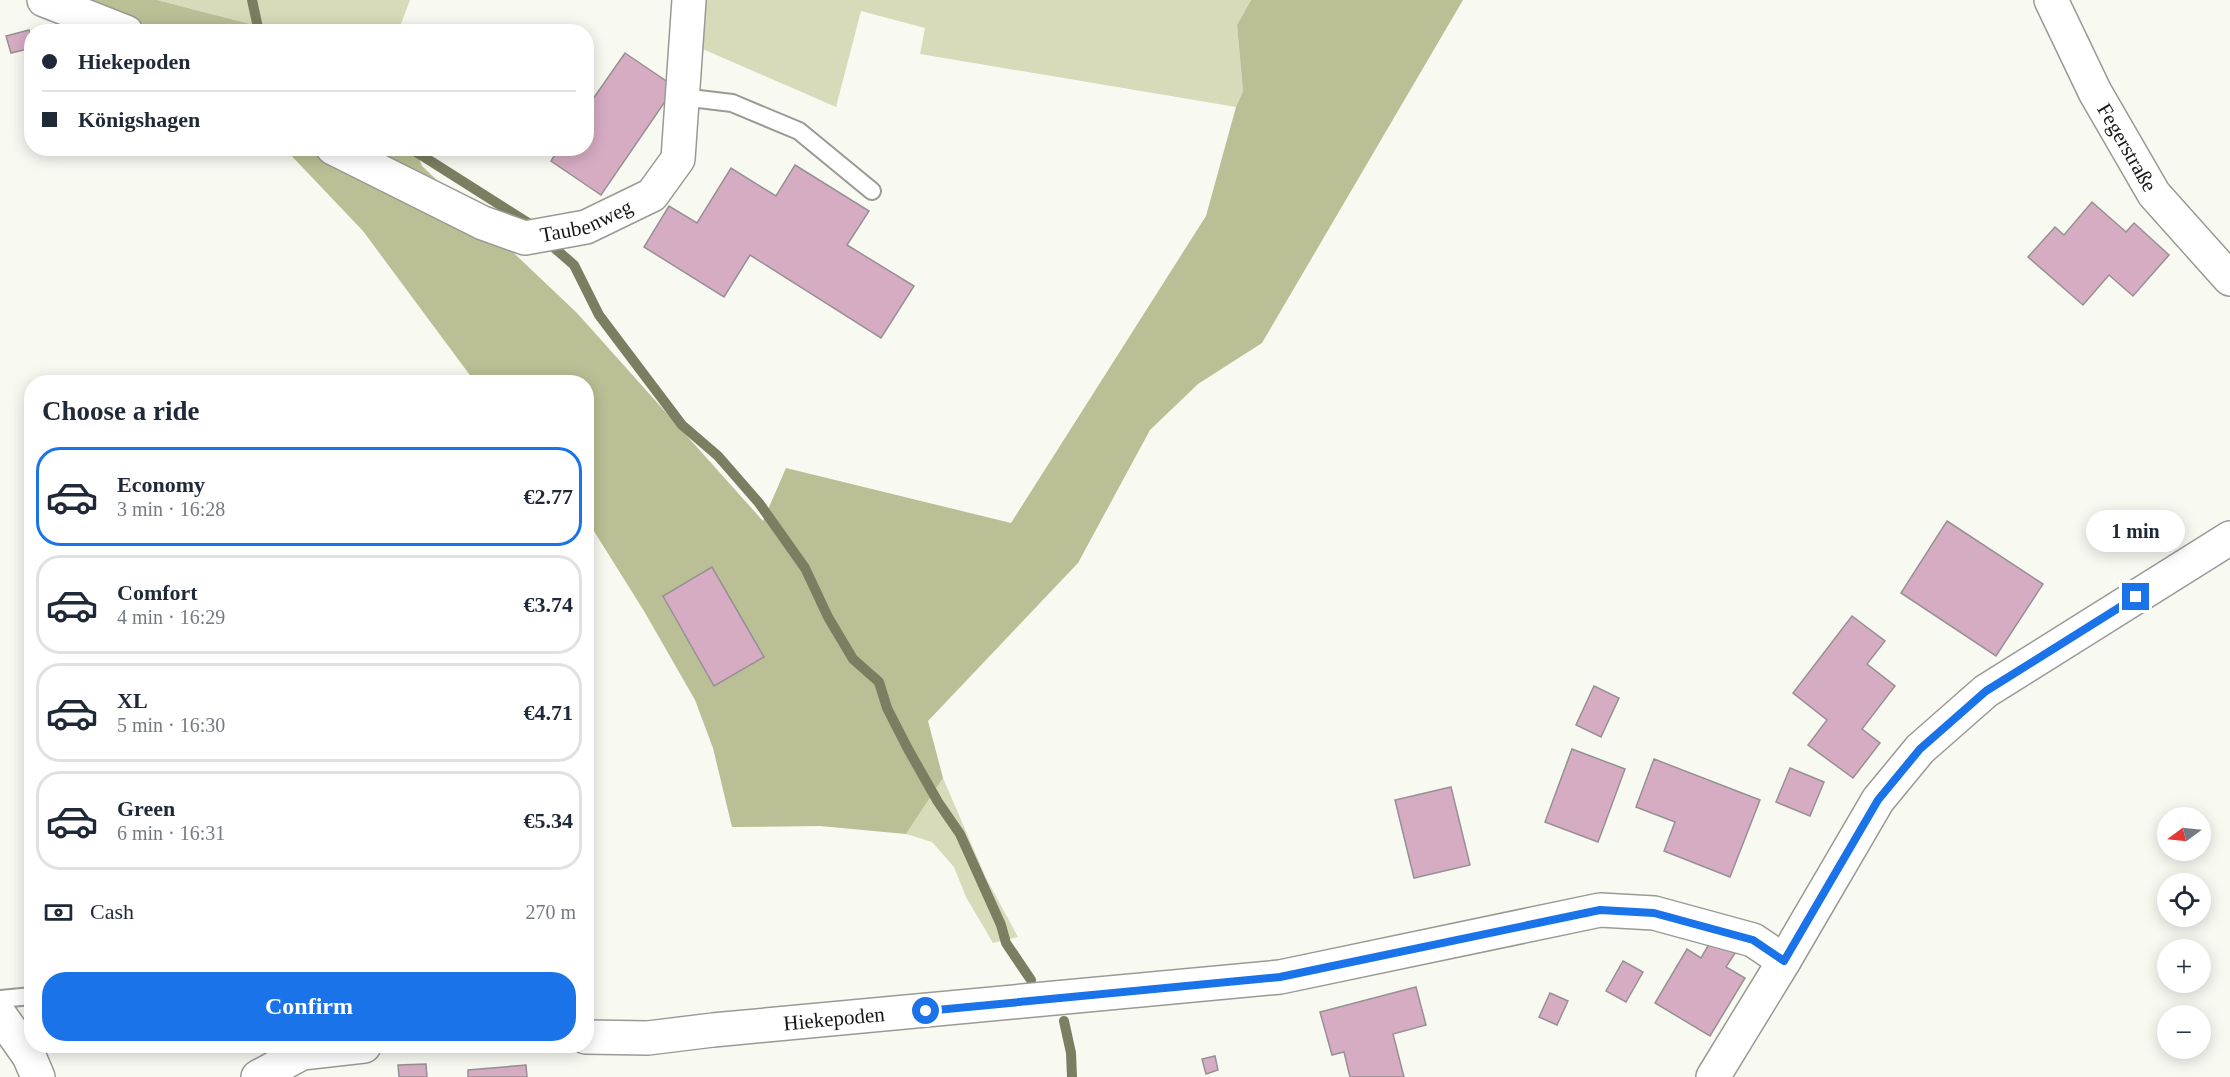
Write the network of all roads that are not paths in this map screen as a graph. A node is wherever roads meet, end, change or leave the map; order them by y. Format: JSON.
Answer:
{"nodes":[{"id":1,"x":44,"y":0,"type":"edge"},
{"id":2,"x":689,"y":0,"type":"edge"},
{"id":3,"x":2051,"y":0,"type":"edge"},
{"id":4,"x":106,"y":24,"type":"edge"},
{"id":5,"x":682,"y":97,"type":"junction"},
{"id":6,"x":349,"y":156,"type":"edge"},
{"id":7,"x":872,"y":191,"type":"dead end"},
{"id":8,"x":2230,"y":279,"type":"edge"},
{"id":9,"x":2230,"y":537,"type":"edge"},
{"id":10,"x":1784,"y":961,"type":"junction"},
{"id":11,"x":24,"y":997,"type":"edge"},
{"id":12,"x":0,"y":999,"type":"edge"},
{"id":13,"x":0,"y":1016,"type":"edge"},
{"id":14,"x":594,"y":1037,"type":"edge"},
{"id":15,"x":24,"y":1049,"type":"edge"},
{"id":16,"x":27,"y":1053,"type":"edge"},
{"id":17,"x":302,"y":1053,"type":"edge"},
{"id":18,"x":38,"y":1077,"type":"edge"},
{"id":19,"x":258,"y":1077,"type":"edge"},
{"id":20,"x":1713,"y":1077,"type":"edge"}],
"edges":[{"from":1,"to":4,"type":"street"},
{"from":2,"to":5,"type":"street","name":"Taubenweg"},
{"from":3,"to":8,"type":"street","name":"Fegerstraße"},
{"from":5,"to":6,"type":"street","name":"Taubenweg"},
{"from":5,"to":7,"type":"lane"},
{"from":9,"to":10,"type":"street"},
{"from":10,"to":14,"type":"street","name":"Hiekepoden"},
{"from":10,"to":20,"type":"street"},
{"from":11,"to":12,"type":"lane"},
{"from":13,"to":15,"type":"street"},
{"from":16,"to":18,"type":"street"},
{"from":17,"to":19,"type":"street"}]}
